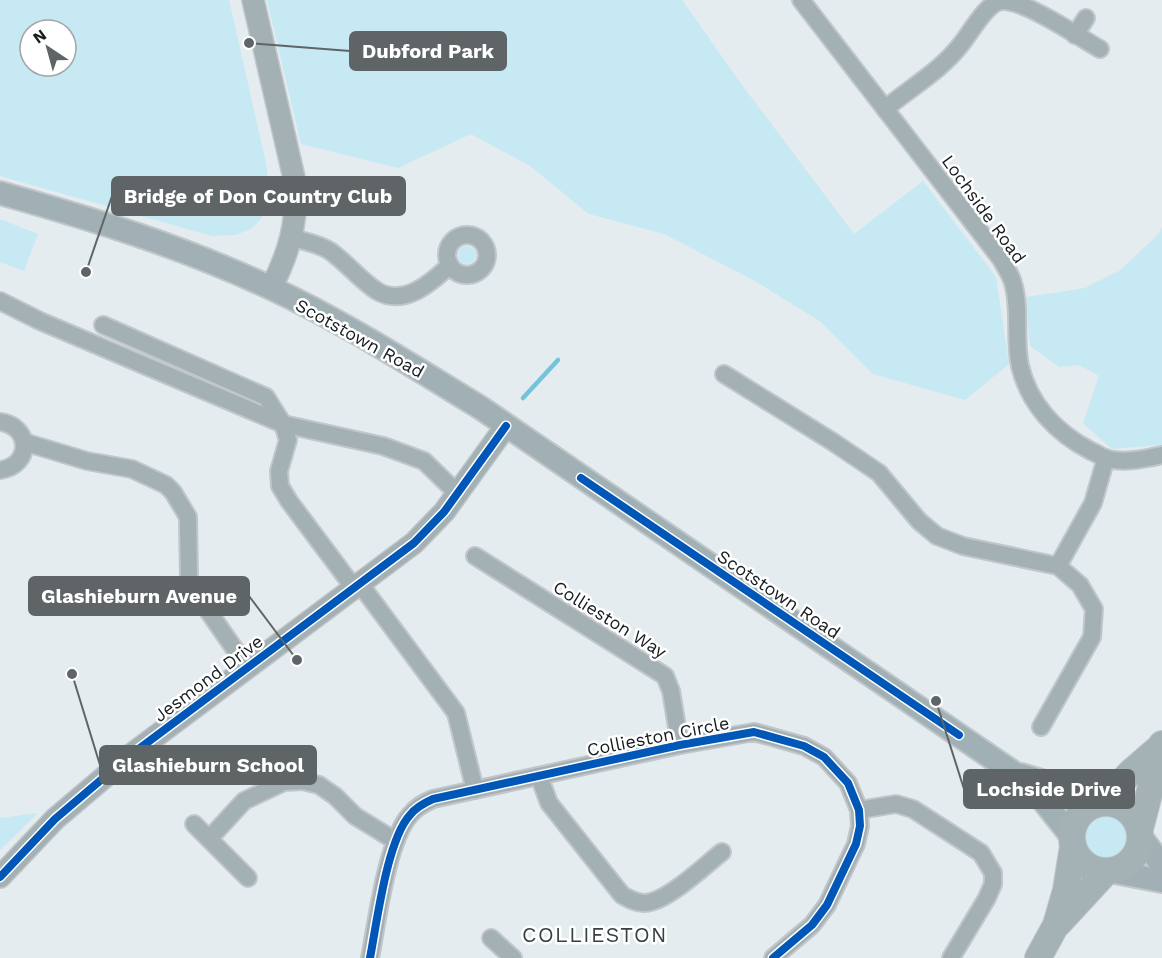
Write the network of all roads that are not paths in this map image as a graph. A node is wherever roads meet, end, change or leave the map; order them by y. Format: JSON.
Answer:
{"nodes":[{"id":1,"x":253,"y":0,"type":"edge"},
{"id":2,"x":801,"y":0,"type":"edge"},
{"id":3,"x":1086,"y":18,"type":"dead end"},
{"id":4,"x":1075,"y":35,"type":"junction"},
{"id":5,"x":1101,"y":49,"type":"dead end"},
{"id":6,"x":885,"y":109,"type":"junction"},
{"id":7,"x":0,"y":193,"type":"edge"},
{"id":8,"x":291,"y":237,"type":"junction"},
{"id":9,"x":450,"y":265,"type":"dead end"},
{"id":10,"x":271,"y":288,"type":"junction"},
{"id":11,"x":0,"y":301,"type":"edge"},
{"id":12,"x":103,"y":325,"type":"dead end"},
{"id":13,"x":724,"y":374,"type":"dead end"},
{"id":14,"x":0,"y":422,"type":"edge"},
{"id":15,"x":283,"y":424,"type":"junction"},
{"id":16,"x":506,"y":426,"type":"junction"},
{"id":17,"x":24,"y":442,"type":"junction"},
{"id":18,"x":1162,"y":455,"type":"edge"},
{"id":19,"x":1106,"y":458,"type":"junction"},
{"id":20,"x":0,"y":470,"type":"edge"},
{"id":21,"x":458,"y":494,"type":"junction"},
{"id":22,"x":474,"y":556,"type":"dead end"},
{"id":23,"x":1058,"y":566,"type":"junction"},
{"id":24,"x":357,"y":586,"type":"junction"},
{"id":25,"x":247,"y":667,"type":"junction"},
{"id":26,"x":1041,"y":727,"type":"dead end"},
{"id":27,"x":680,"y":745,"type":"junction"},
{"id":28,"x":1161,"y":745,"type":"edge"},
{"id":29,"x":1014,"y":773,"type":"junction"},
{"id":30,"x":539,"y":776,"type":"junction"},
{"id":31,"x":475,"y":790,"type":"junction"},
{"id":32,"x":1099,"y":804,"type":"junction"},
{"id":33,"x":859,"y":810,"type":"junction"},
{"id":34,"x":194,"y":824,"type":"dead end"},
{"id":35,"x":1140,"y":833,"type":"junction"},
{"id":36,"x":209,"y":839,"type":"junction"},
{"id":37,"x":394,"y":840,"type":"junction"},
{"id":38,"x":1073,"y":841,"type":"junction"},
{"id":39,"x":722,"y":852,"type":"dead end"},
{"id":40,"x":1162,"y":865,"type":"edge"},
{"id":41,"x":1108,"y":872,"type":"junction"},
{"id":42,"x":0,"y":877,"type":"edge"},
{"id":43,"x":248,"y":878,"type":"dead end"},
{"id":44,"x":1162,"y":881,"type":"edge"},
{"id":45,"x":1056,"y":925,"type":"junction"},
{"id":46,"x":491,"y":938,"type":"dead end"},
{"id":47,"x":370,"y":958,"type":"edge"},
{"id":48,"x":513,"y":958,"type":"edge"},
{"id":49,"x":773,"y":958,"type":"edge"},
{"id":50,"x":951,"y":958,"type":"edge"},
{"id":51,"x":1038,"y":958,"type":"edge"}],
"edges":[{"from":1,"to":8,"type":"street"},
{"from":2,"to":6,"type":"street","name":"Lochside Road"},
{"from":3,"to":4,"type":"street"},
{"from":4,"to":5,"type":"street"},
{"from":4,"to":6,"type":"street"},
{"from":6,"to":19,"type":"street","name":"Lochside Road"},
{"from":7,"to":10,"type":"main road","name":"Scotstown Road"},
{"from":8,"to":9,"type":"street"},
{"from":8,"to":10,"type":"street"},
{"from":10,"to":16,"type":"main road","name":"Scotstown Road"},
{"from":11,"to":15,"type":"street"},
{"from":12,"to":15,"type":"street"},
{"from":13,"to":23,"type":"street"},
{"from":14,"to":17,"type":"street"},
{"from":15,"to":21,"type":"street"},
{"from":15,"to":24,"type":"street"},
{"from":16,"to":21,"type":"street","name":"Jesmond Drive"},
{"from":16,"to":29,"type":"main road","name":"Scotstown Road"},
{"from":17,"to":20,"type":"street"},
{"from":17,"to":25,"type":"street"},
{"from":18,"to":19,"type":"street","name":"Lochside Road"},
{"from":19,"to":23,"type":"street"},
{"from":21,"to":24,"type":"street","name":"Jesmond Drive"},
{"from":22,"to":27,"type":"street","name":"Collieston Way"},
{"from":23,"to":26,"type":"street"},
{"from":24,"to":25,"type":"street","name":"Jesmond Drive"},
{"from":24,"to":31,"type":"street"},
{"from":25,"to":42,"type":"street","name":"Jesmond Drive"},
{"from":27,"to":30,"type":"street","name":"Collieston Circle"},
{"from":27,"to":33,"type":"street","name":"Collieston Circle"},
{"from":28,"to":32,"type":"main road"},
{"from":28,"to":35,"type":"main road"},
{"from":29,"to":32,"type":"main road"},
{"from":29,"to":38,"type":"main road"},
{"from":30,"to":31,"type":"street","name":"Collieston Circle"},
{"from":30,"to":39,"type":"street"},
{"from":31,"to":37,"type":"street","name":"Collieston Circle"},
{"from":32,"to":35,"type":"main road"},
{"from":32,"to":38,"type":"main road"},
{"from":33,"to":49,"type":"street","name":"Collieston Circle"},
{"from":33,"to":50,"type":"street"},
{"from":34,"to":36,"type":"street"},
{"from":35,"to":40,"type":"main road"},
{"from":35,"to":41,"type":"main road"},
{"from":36,"to":37,"type":"street"},
{"from":36,"to":43,"type":"street"},
{"from":37,"to":47,"type":"street","name":"Collieston Circle"},
{"from":38,"to":41,"type":"main road"},
{"from":38,"to":45,"type":"main road"},
{"from":41,"to":44,"type":"main road"},
{"from":41,"to":45,"type":"main road"},
{"from":45,"to":51,"type":"main road"},
{"from":46,"to":48,"type":"street"}]}
